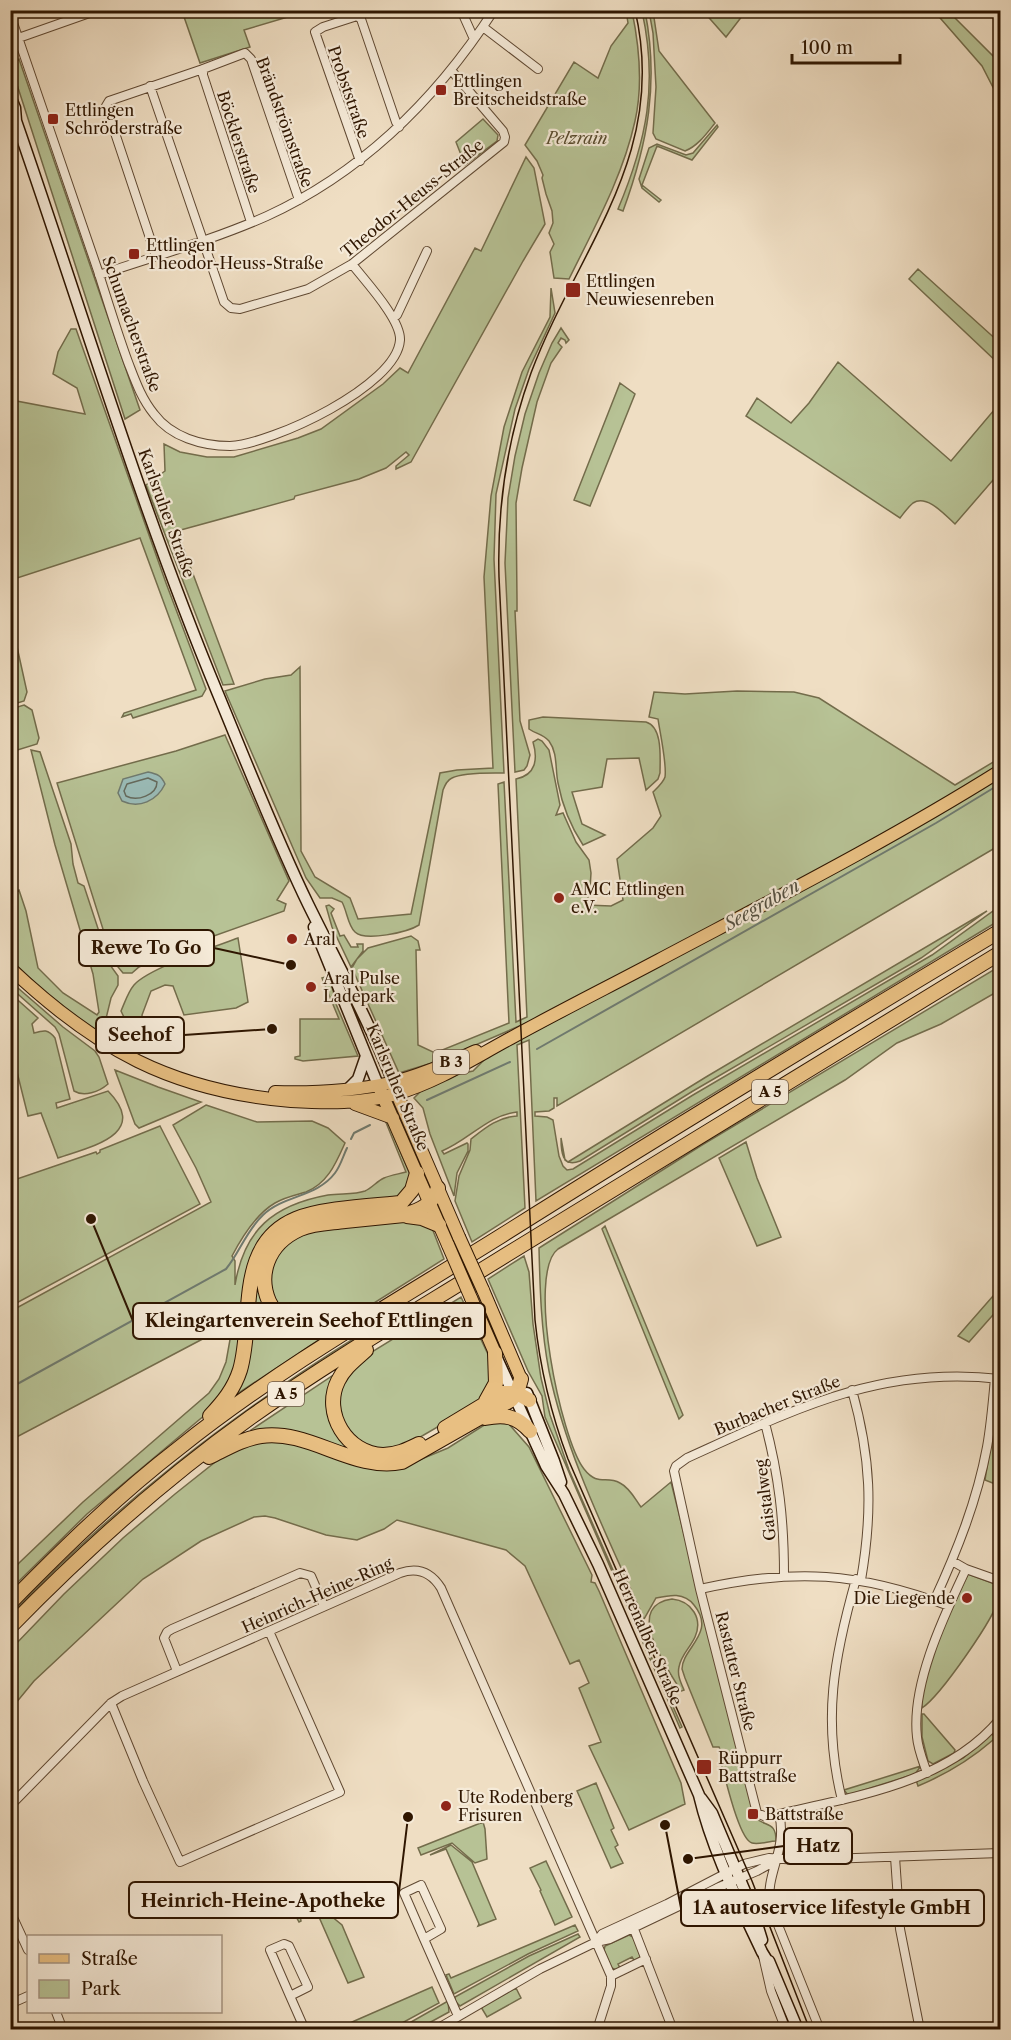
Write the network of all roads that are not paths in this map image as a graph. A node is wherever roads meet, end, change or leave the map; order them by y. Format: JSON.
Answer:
{"nodes":[{"id":1,"x":98,"y":10,"type":"edge"},
{"id":2,"x":461,"y":10,"type":"edge"},
{"id":3,"x":494,"y":10,"type":"edge"},
{"id":4,"x":10,"y":14,"type":"edge"},
{"id":5,"x":74,"y":14,"type":"edge"},
{"id":6,"x":483,"y":27,"type":"junction"},
{"id":7,"x":19,"y":38,"type":"junction"},
{"id":8,"x":474,"y":39,"type":"junction"},
{"id":9,"x":10,"y":40,"type":"edge"},
{"id":10,"x":203,"y":69,"type":"junction"},
{"id":11,"x":538,"y":69,"type":"dead end"},
{"id":12,"x":451,"y":70,"type":"junction"},
{"id":13,"x":150,"y":87,"type":"junction"},
{"id":14,"x":10,"y":96,"type":"edge"},
{"id":15,"x":14,"y":118,"type":"edge"},
{"id":16,"x":399,"y":127,"type":"junction"},
{"id":17,"x":360,"y":161,"type":"junction"},
{"id":18,"x":299,"y":200,"type":"junction"},
{"id":19,"x":251,"y":222,"type":"junction"},
{"id":20,"x":203,"y":241,"type":"junction"},
{"id":21,"x":427,"y":251,"type":"dead end"},
{"id":22,"x":156,"y":256,"type":"junction"},
{"id":23,"x":352,"y":264,"type":"junction"},
{"id":24,"x":99,"y":275,"type":"junction"},
{"id":25,"x":393,"y":318,"type":"junction"},
{"id":26,"x":1000,"y":771,"type":"edge"},
{"id":27,"x":310,"y":906,"type":"junction"},
{"id":28,"x":1000,"y":931,"type":"edge"},
{"id":29,"x":1000,"y":953,"type":"edge"},
{"id":30,"x":10,"y":968,"type":"edge"},
{"id":31,"x":508,"y":1039,"type":"junction"},
{"id":32,"x":366,"y":1056,"type":"junction"},
{"id":33,"x":418,"y":1086,"type":"junction"},
{"id":34,"x":395,"y":1088,"type":"junction"},
{"id":35,"x":348,"y":1089,"type":"junction"},
{"id":36,"x":229,"y":1091,"type":"junction"},
{"id":37,"x":381,"y":1091,"type":"junction"},
{"id":38,"x":350,"y":1102,"type":"junction"},
{"id":39,"x":407,"y":1117,"type":"junction"},
{"id":40,"x":393,"y":1118,"type":"junction"},
{"id":41,"x":417,"y":1173,"type":"junction"},
{"id":42,"x":433,"y":1198,"type":"junction"},
{"id":43,"x":446,"y":1207,"type":"joint"},
{"id":44,"x":403,"y":1209,"type":"junction"},
{"id":45,"x":439,"y":1225,"type":"junction"},
{"id":46,"x":448,"y":1245,"type":"joint"},
{"id":47,"x":387,"y":1307,"type":"junction"},
{"id":48,"x":399,"y":1322,"type":"junction"},
{"id":49,"x":495,"y":1353,"type":"junction"},
{"id":50,"x":998,"y":1378,"type":"edge"},
{"id":51,"x":516,"y":1390,"type":"junction"},
{"id":52,"x":852,"y":1390,"type":"junction"},
{"id":53,"x":530,"y":1400,"type":"joint"},
{"id":54,"x":479,"y":1413,"type":"junction"},
{"id":55,"x":765,"y":1423,"type":"junction"},
{"id":56,"x":530,"y":1431,"type":"junction"},
{"id":57,"x":179,"y":1448,"type":"junction"},
{"id":58,"x":676,"y":1466,"type":"joint"},
{"id":59,"x":178,"y":1473,"type":"junction"},
{"id":60,"x":564,"y":1494,"type":"junction"},
{"id":61,"x":952,"y":1561,"type":"junction"},
{"id":62,"x":966,"y":1569,"type":"junction"},
{"id":63,"x":784,"y":1575,"type":"junction"},
{"id":64,"x":858,"y":1580,"type":"junction"},
{"id":65,"x":1000,"y":1581,"type":"edge"},
{"id":66,"x":700,"y":1589,"type":"junction"},
{"id":67,"x":934,"y":1601,"type":"junction"},
{"id":68,"x":10,"y":1603,"type":"edge"},
{"id":69,"x":324,"y":1606,"type":"junction"},
{"id":70,"x":949,"y":1606,"type":"junction"},
{"id":71,"x":10,"y":1627,"type":"edge"},
{"id":72,"x":269,"y":1631,"type":"junction"},
{"id":73,"x":177,"y":1671,"type":"junction"},
{"id":74,"x":111,"y":1704,"type":"junction"},
{"id":75,"x":998,"y":1722,"type":"edge"},
{"id":76,"x":1000,"y":1736,"type":"edge"},
{"id":77,"x":927,"y":1773,"type":"junction"},
{"id":78,"x":842,"y":1800,"type":"junction"},
{"id":79,"x":10,"y":1806,"type":"edge"},
{"id":80,"x":779,"y":1814,"type":"junction"},
{"id":81,"x":1000,"y":1853,"type":"edge"},
{"id":82,"x":895,"y":1857,"type":"junction"},
{"id":83,"x":777,"y":1860,"type":"junction"},
{"id":84,"x":733,"y":1875,"type":"junction"},
{"id":85,"x":703,"y":1894,"type":"junction"},
{"id":86,"x":740,"y":1905,"type":"junction"},
{"id":87,"x":10,"y":1911,"type":"edge"},
{"id":88,"x":632,"y":1924,"type":"junction"},
{"id":89,"x":424,"y":1939,"type":"junction"},
{"id":90,"x":596,"y":1942,"type":"junction"},
{"id":91,"x":27,"y":1948,"type":"edge"},
{"id":92,"x":762,"y":1952,"type":"junction"},
{"id":93,"x":646,"y":1959,"type":"junction"},
{"id":94,"x":770,"y":1965,"type":"junction"},
{"id":95,"x":611,"y":1976,"type":"junction"},
{"id":96,"x":27,"y":1996,"type":"edge"},
{"id":97,"x":290,"y":1996,"type":"junction"},
{"id":98,"x":10,"y":2004,"type":"edge"},
{"id":99,"x":56,"y":2013,"type":"edge"},
{"id":100,"x":458,"y":2016,"type":"junction"},
{"id":101,"x":63,"y":2030,"type":"edge"},
{"id":102,"x":305,"y":2030,"type":"edge"},
{"id":103,"x":435,"y":2030,"type":"edge"},
{"id":104,"x":597,"y":2030,"type":"edge"},
{"id":105,"x":673,"y":2030,"type":"edge"},
{"id":106,"x":786,"y":2030,"type":"edge"},
{"id":107,"x":798,"y":2030,"type":"edge"},
{"id":108,"x":820,"y":2030,"type":"edge"},
{"id":109,"x":920,"y":2030,"type":"edge"}],
"edges":[{"from":1,"to":5,"type":"street"},
{"from":2,"to":8,"type":"street"},
{"from":3,"to":6,"type":"street"},
{"from":4,"to":7,"type":"street","name":"Schumacherstraße"},
{"from":5,"to":7,"type":"street"},
{"from":6,"to":8,"type":"street"},
{"from":6,"to":11,"type":"street"},
{"from":7,"to":9,"type":"street"},
{"from":7,"to":24,"type":"street","name":"Schumacherstraße"},
{"from":8,"to":12,"type":"street"},
{"from":10,"to":13,"type":"street"},
{"from":10,"to":18,"type":"street","name":"Brändströmstraße"},
{"from":10,"to":19,"type":"street","name":"Böcklerstraße"},
{"from":12,"to":16,"type":"street"},
{"from":12,"to":23,"type":"street","name":"Theodor-Heuss-Straße"},
{"from":13,"to":20,"type":"street"},
{"from":13,"to":22,"type":"street"},
{"from":14,"to":15,"type":"main road","name":"Karlsruher Straße"},
{"from":15,"to":27,"type":"main road","name":"Karlsruher Straße"},
{"from":16,"to":17,"type":"street"},
{"from":16,"to":17,"type":"street","name":"Probststraße"},
{"from":17,"to":18,"type":"street"},
{"from":18,"to":19,"type":"street"},
{"from":19,"to":20,"type":"street"},
{"from":20,"to":22,"type":"street"},
{"from":20,"to":23,"type":"street","name":"Theodor-Heuss-Straße"},
{"from":21,"to":25,"type":"street"},
{"from":22,"to":24,"type":"street"},
{"from":23,"to":25,"type":"street","name":"Schumacherstraße"},
{"from":24,"to":25,"type":"street","name":"Schumacherstraße"},
{"from":26,"to":31,"type":"main road","number":"B 3"},
{"from":27,"to":32,"type":"main road","name":"Karlsruher Straße"},
{"from":27,"to":34,"type":"main road","name":"Karlsruher Straße"},
{"from":28,"to":47,"type":"highway","number":"A 5"},
{"from":29,"to":48,"type":"highway","number":"A 5"},
{"from":30,"to":36,"type":"main road","number":"B 3"},
{"from":31,"to":33,"type":"main road","number":"B 3"},
{"from":31,"to":34,"type":"main road","number":"B 3"},
{"from":32,"to":35,"type":"main road"},
{"from":32,"to":37,"type":"main road","name":"Karlsruher Straße"},
{"from":33,"to":34,"type":"main road","number":"B 3"},
{"from":33,"to":39,"type":"main road","number":"B 3"},
{"from":34,"to":37,"type":"main road","number":"B 3"},
{"from":34,"to":39,"type":"main road","name":"Karlsruher Straße"},
{"from":35,"to":36,"type":"main road","number":"B 3"},
{"from":35,"to":37,"type":"main road","number":"B 3"},
{"from":36,"to":38,"type":"main road","number":"B 3"},
{"from":37,"to":38,"type":"main road","number":"B 3"},
{"from":37,"to":40,"type":"main road","name":"Karlsruher Straße"},
{"from":38,"to":40,"type":"main road"},
{"from":39,"to":42,"type":"main road","name":"Karlsruher Straße"},
{"from":40,"to":41,"type":"main road","name":"Karlsruher Straße"},
{"from":41,"to":42,"type":"main road","name":"Karlsruher Straße"},
{"from":41,"to":44,"type":"highway"},
{"from":42,"to":43,"type":"highway"},
{"from":42,"to":44,"type":"highway"},
{"from":42,"to":45,"type":"main road","name":"Karlsruher Straße"},
{"from":43,"to":51,"type":"main road","name":"Herrenalber Straße","bridge":true},
{"from":44,"to":45,"type":"highway"},
{"from":44,"to":47,"type":"highway"},
{"from":44,"to":57,"type":"highway"},
{"from":45,"to":46,"type":"main road","name":"Karlsruher Straße"},
{"from":46,"to":49,"type":"main road","name":"Herrenalber Straße","bridge":true},
{"from":47,"to":57,"type":"highway","number":"A 5"},
{"from":48,"to":54,"type":"highway"},
{"from":48,"to":59,"type":"highway","number":"A 5"},
{"from":49,"to":51,"type":"main road","name":"Herrenalber Straße"},
{"from":49,"to":54,"type":"highway"},
{"from":50,"to":52,"type":"street","name":"Burbacher Straße"},
{"from":50,"to":61,"type":"street"},
{"from":51,"to":53,"type":"highway"},
{"from":51,"to":54,"type":"highway"},
{"from":51,"to":56,"type":"main road","name":"Herrenalber Straße"},
{"from":52,"to":55,"type":"street","name":"Burbacher Straße"},
{"from":52,"to":64,"type":"street"},
{"from":53,"to":60,"type":"main road","name":"Herrenalber Straße"},
{"from":54,"to":56,"type":"highway"},
{"from":54,"to":59,"type":"highway"},
{"from":55,"to":58,"type":"street","name":"Burbacher Straße"},
{"from":55,"to":63,"type":"street","name":"Gaistalweg"},
{"from":56,"to":60,"type":"main road","name":"Herrenalber Straße"},
{"from":57,"to":68,"type":"highway","number":"A 5"},
{"from":58,"to":66,"type":"street","name":"Rastatter Straße"},
{"from":59,"to":71,"type":"highway","number":"A 5"},
{"from":60,"to":84,"type":"main road","name":"Herrenalber Straße"},
{"from":61,"to":62,"type":"street"},
{"from":61,"to":67,"type":"street"},
{"from":62,"to":65,"type":"street"},
{"from":62,"to":70,"type":"street"},
{"from":63,"to":64,"type":"street"},
{"from":63,"to":66,"type":"street"},
{"from":64,"to":67,"type":"street"},
{"from":64,"to":78,"type":"street"},
{"from":66,"to":80,"type":"street","name":"Rastatter Straße"},
{"from":67,"to":70,"type":"street"},
{"from":69,"to":72,"type":"street","name":"Heinrich-Heine-Ring"},
{"from":69,"to":73,"type":"street"},
{"from":69,"to":90,"type":"street","name":"Heinrich-Heine-Ring"},
{"from":70,"to":77,"type":"street"},
{"from":72,"to":73,"type":"street","name":"Heinrich-Heine-Ring"},
{"from":72,"to":74,"type":"street"},
{"from":73,"to":74,"type":"street","name":"Heinrich-Heine-Ring"},
{"from":74,"to":79,"type":"street","name":"Heinrich-Heine-Ring"},
{"from":75,"to":76,"type":"street"},
{"from":75,"to":77,"type":"street"},
{"from":77,"to":78,"type":"street"},
{"from":78,"to":80,"type":"street"},
{"from":80,"to":83,"type":"street"},
{"from":81,"to":82,"type":"street"},
{"from":82,"to":83,"type":"street"},
{"from":82,"to":109,"type":"street"},
{"from":83,"to":84,"type":"street"},
{"from":83,"to":84,"type":"street"},
{"from":83,"to":108,"type":"street"},
{"from":84,"to":85,"type":"street"},
{"from":84,"to":86,"type":"main road","name":"Herrenalber Straße"},
{"from":84,"to":88,"type":"street"},
{"from":84,"to":94,"type":"main road","name":"Herrenalber Straße"},
{"from":85,"to":86,"type":"main road"},
{"from":85,"to":88,"type":"street"},
{"from":86,"to":92,"type":"main road","name":"Herrenalber Straße"},
{"from":87,"to":91,"type":"street"},
{"from":88,"to":90,"type":"street"},
{"from":88,"to":93,"type":"street"},
{"from":89,"to":89,"type":"street"},
{"from":89,"to":100,"type":"street"},
{"from":90,"to":95,"type":"street","name":"Heinrich-Heine-Ring"},
{"from":90,"to":100,"type":"street"},
{"from":92,"to":94,"type":"main road","name":"Herrenalber Straße"},
{"from":92,"to":106,"type":"street"},
{"from":93,"to":95,"type":"street"},
{"from":93,"to":105,"type":"street"},
{"from":94,"to":107,"type":"main road","name":"Herrenalber Straße"},
{"from":95,"to":104,"type":"street"},
{"from":96,"to":98,"type":"street"},
{"from":97,"to":97,"type":"street"},
{"from":97,"to":102,"type":"street"},
{"from":99,"to":101,"type":"street"},
{"from":100,"to":103,"type":"street"}]}
